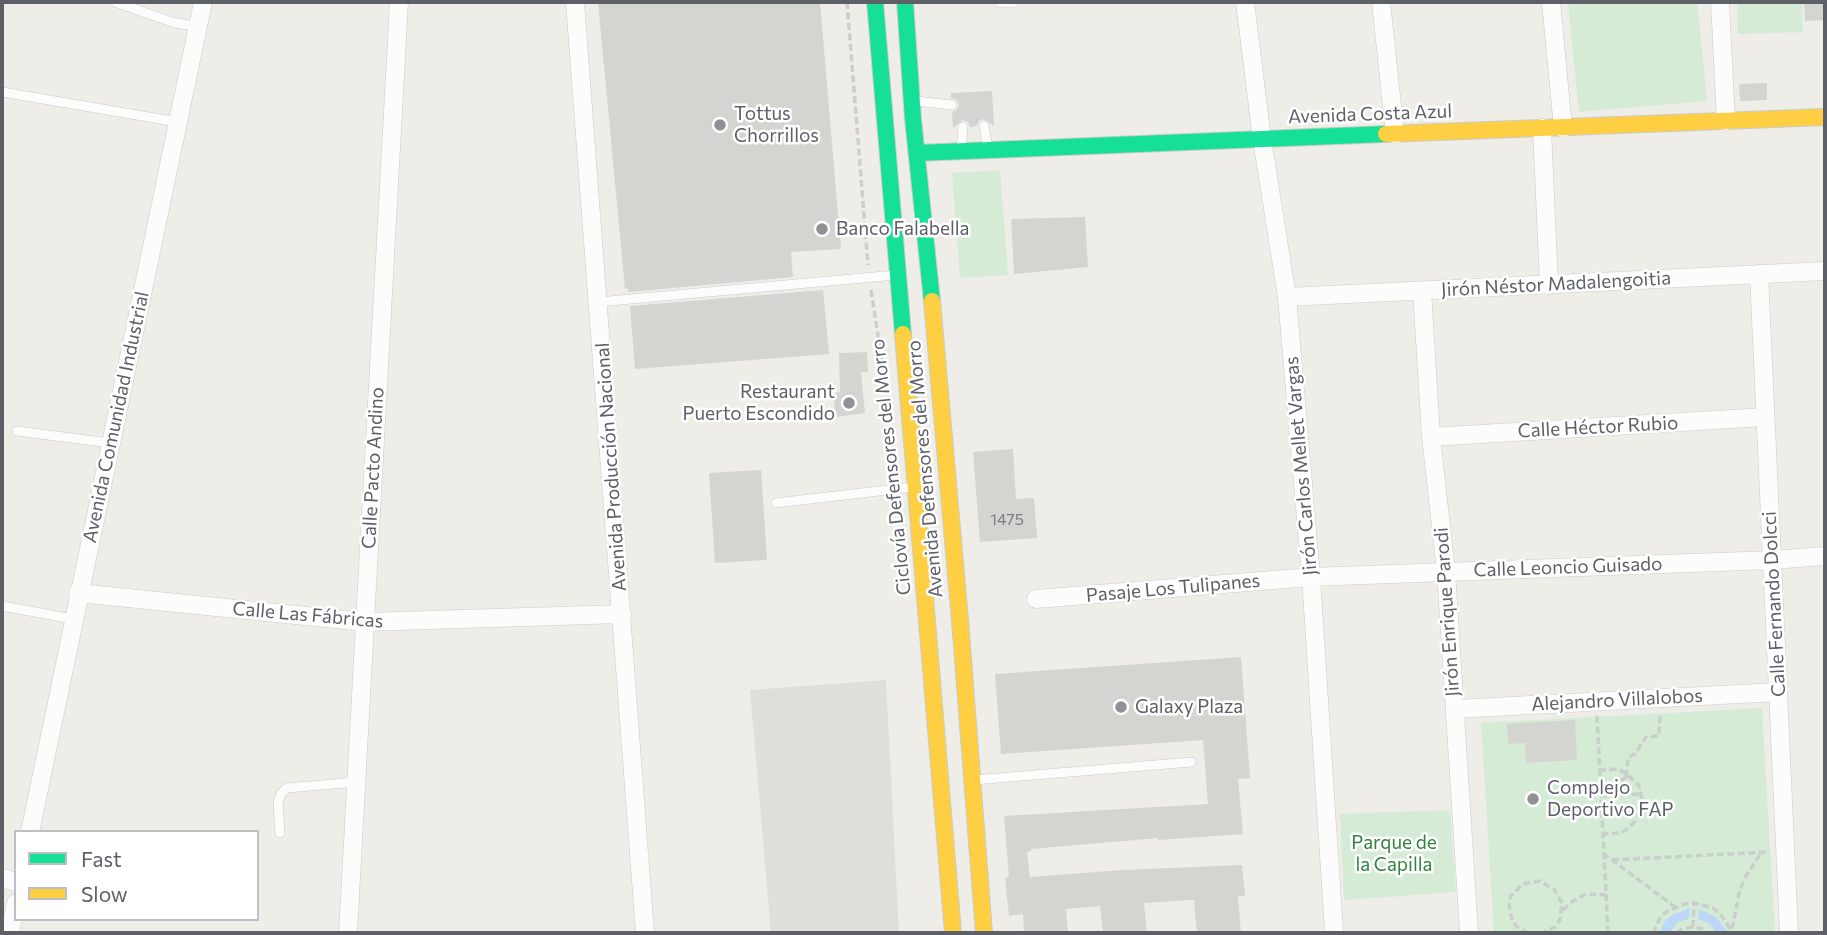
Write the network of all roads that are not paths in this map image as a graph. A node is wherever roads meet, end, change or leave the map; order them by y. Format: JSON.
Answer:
{"nodes":[{"id":1,"x":115,"y":2,"type":"edge"},
{"id":2,"x":203,"y":2,"type":"edge"},
{"id":3,"x":399,"y":2,"type":"edge"},
{"id":4,"x":575,"y":2,"type":"edge"},
{"id":5,"x":874,"y":2,"type":"edge"},
{"id":6,"x":905,"y":2,"type":"edge"},
{"id":7,"x":999,"y":2,"type":"edge"},
{"id":8,"x":1245,"y":2,"type":"edge"},
{"id":9,"x":1381,"y":2,"type":"edge"},
{"id":10,"x":1551,"y":2,"type":"edge"},
{"id":11,"x":1720,"y":2,"type":"edge"},
{"id":12,"x":1013,"y":3,"type":"edge"},
{"id":13,"x":198,"y":27,"type":"junction"},
{"id":14,"x":2,"y":92,"type":"edge"},
{"id":15,"x":912,"y":101,"type":"junction"},
{"id":16,"x":951,"y":105,"type":"dead end"},
{"id":17,"x":1825,"y":117,"type":"edge"},
{"id":18,"x":1726,"y":121,"type":"junction"},
{"id":19,"x":178,"y":122,"type":"junction"},
{"id":20,"x":984,"y":126,"type":"dead end"},
{"id":21,"x":963,"y":127,"type":"dead end"},
{"id":22,"x":1542,"y":128,"type":"junction"},
{"id":23,"x":1563,"y":128,"type":"junction"},
{"id":24,"x":1395,"y":134,"type":"junction"},
{"id":25,"x":1262,"y":139,"type":"junction"},
{"id":26,"x":989,"y":150,"type":"junction"},
{"id":27,"x":961,"y":151,"type":"junction"},
{"id":28,"x":917,"y":153,"type":"junction"},
{"id":29,"x":1825,"y":271,"type":"edge"},
{"id":30,"x":1759,"y":274,"type":"junction"},
{"id":31,"x":897,"y":275,"type":"junction"},
{"id":32,"x":1549,"y":285,"type":"junction"},
{"id":33,"x":1422,"y":291,"type":"junction"},
{"id":34,"x":1287,"y":297,"type":"junction"},
{"id":35,"x":598,"y":302,"type":"junction"},
{"id":36,"x":1765,"y":417,"type":"junction"},
{"id":37,"x":17,"y":431,"type":"dead end"},
{"id":38,"x":1431,"y":437,"type":"junction"},
{"id":39,"x":110,"y":443,"type":"junction"},
{"id":40,"x":915,"y":486,"type":"junction"},
{"id":41,"x":776,"y":503,"type":"dead end"},
{"id":42,"x":1825,"y":556,"type":"edge"},
{"id":43,"x":1772,"y":560,"type":"junction"},
{"id":44,"x":1446,"y":571,"type":"junction"},
{"id":45,"x":1311,"y":577,"type":"junction"},
{"id":46,"x":78,"y":593,"type":"junction"},
{"id":47,"x":1036,"y":599,"type":"dead end"},
{"id":48,"x":2,"y":606,"type":"edge"},
{"id":49,"x":622,"y":614,"type":"junction"},
{"id":50,"x":73,"y":619,"type":"junction"},
{"id":51,"x":365,"y":622,"type":"junction"},
{"id":52,"x":1778,"y":692,"type":"junction"},
{"id":53,"x":1455,"y":709,"type":"junction"},
{"id":54,"x":1191,"y":762,"type":"dead end"},
{"id":55,"x":972,"y":780,"type":"junction"},
{"id":56,"x":356,"y":782,"type":"junction"},
{"id":57,"x":30,"y":830,"type":"edge"},
{"id":58,"x":280,"y":834,"type":"dead end"},
{"id":59,"x":982,"y":904,"type":"junction"},
{"id":60,"x":951,"y":907,"type":"junction"},
{"id":61,"x":14,"y":913,"type":"edge"},
{"id":62,"x":10,"y":933,"type":"edge"},
{"id":63,"x":348,"y":933,"type":"edge"},
{"id":64,"x":645,"y":933,"type":"edge"},
{"id":65,"x":953,"y":933,"type":"edge"},
{"id":66,"x":984,"y":933,"type":"edge"},
{"id":67,"x":1334,"y":933,"type":"edge"},
{"id":68,"x":1469,"y":933,"type":"edge"},
{"id":69,"x":1789,"y":933,"type":"edge"}],
"edges":[{"from":1,"to":13,"type":"lane"},
{"from":2,"to":13,"type":"street","name":"Avenida Comunidad Industrial"},
{"from":3,"to":51,"type":"street","name":"Calle Pacto Andino"},
{"from":4,"to":35,"type":"street","name":"Avenida Producción Nacional"},
{"from":5,"to":31,"type":"main road","name":"Avenida Defensores del Morro"},
{"from":6,"to":15,"type":"main road","name":"Avenida Defensores del Morro"},
{"from":7,"to":12,"type":"lane"},
{"from":8,"to":25,"type":"street","name":"Jirón Carlos Mellet Vargas"},
{"from":9,"to":24,"type":"street"},
{"from":10,"to":23,"type":"street"},
{"from":11,"to":18,"type":"street"},
{"from":13,"to":19,"type":"street","name":"Avenida Comunidad Industrial"},
{"from":14,"to":19,"type":"lane"},
{"from":15,"to":16,"type":"lane"},
{"from":15,"to":28,"type":"main road","name":"Avenida Defensores del Morro"},
{"from":17,"to":18,"type":"main road","name":"Avenida Costa Azul"},
{"from":18,"to":23,"type":"main road","name":"Avenida Costa Azul"},
{"from":19,"to":39,"type":"street","name":"Avenida Comunidad Industrial"},
{"from":20,"to":26,"type":"lane"},
{"from":21,"to":27,"type":"lane"},
{"from":22,"to":23,"type":"main road","name":"Avenida Costa Azul"},
{"from":22,"to":24,"type":"main road","name":"Avenida Costa Azul"},
{"from":22,"to":32,"type":"street"},
{"from":24,"to":25,"type":"main road","name":"Avenida Costa Azul"},
{"from":25,"to":26,"type":"main road","name":"Avenida Costa Azul"},
{"from":25,"to":34,"type":"street","name":"Jirón Carlos Mellet Vargas"},
{"from":26,"to":27,"type":"main road","name":"Avenida Costa Azul"},
{"from":27,"to":28,"type":"main road","name":"Avenida Costa Azul"},
{"from":28,"to":55,"type":"main road","name":"Avenida Defensores del Morro"},
{"from":29,"to":30,"type":"street","name":"Jirón Néstor Madalengoitia"},
{"from":30,"to":32,"type":"street","name":"Jirón Néstor Madalengoitia"},
{"from":30,"to":36,"type":"street","name":"Calle Fernando Dolcci"},
{"from":31,"to":35,"type":"lane"},
{"from":31,"to":40,"type":"main road","name":"Avenida Defensores del Morro"},
{"from":32,"to":33,"type":"street","name":"Jirón Néstor Madalengoitia"},
{"from":33,"to":34,"type":"street","name":"Jirón Néstor Madalengoitia"},
{"from":33,"to":38,"type":"street","name":"Jirón Enrique Parodi"},
{"from":34,"to":45,"type":"street","name":"Jirón Carlos Mellet Vargas"},
{"from":35,"to":49,"type":"street","name":"Avenida Producción Nacional"},
{"from":36,"to":38,"type":"street","name":"Calle Héctor Rubio"},
{"from":36,"to":43,"type":"street","name":"Calle Fernando Dolcci"},
{"from":37,"to":39,"type":"lane"},
{"from":38,"to":44,"type":"street","name":"Jirón Enrique Parodi"},
{"from":39,"to":46,"type":"street","name":"Avenida Comunidad Industrial"},
{"from":40,"to":41,"type":"lane"},
{"from":40,"to":60,"type":"main road","name":"Avenida Defensores del Morro"},
{"from":42,"to":43,"type":"street","name":"Calle Leoncio Guisado"},
{"from":43,"to":44,"type":"street","name":"Calle Leoncio Guisado"},
{"from":43,"to":52,"type":"street","name":"Calle Fernando Dolcci"},
{"from":44,"to":45,"type":"street","name":"Calle Leoncio Guisado"},
{"from":44,"to":53,"type":"street","name":"Jirón Enrique Parodi"},
{"from":45,"to":47,"type":"street","name":"Pasaje Los Tulipanes"},
{"from":45,"to":67,"type":"street","name":"Jirón Carlos Mellet Vargas"},
{"from":46,"to":50,"type":"street","name":"Avenida Comunidad Industrial"},
{"from":46,"to":51,"type":"street","name":"Calle Las Fábricas"},
{"from":48,"to":50,"type":"lane"},
{"from":49,"to":51,"type":"street","name":"Calle Las Fábricas"},
{"from":49,"to":64,"type":"street","name":"Avenida Producción Nacional"},
{"from":50,"to":57,"type":"street","name":"Avenida Comunidad Industrial"},
{"from":51,"to":56,"type":"street","name":"Calle Pacto Andino"},
{"from":52,"to":53,"type":"street","name":"Alejandro Villalobos"},
{"from":52,"to":69,"type":"street","name":"Calle Fernando Dolcci"},
{"from":53,"to":68,"type":"street","name":"Jirón Enrique Parodi"},
{"from":54,"to":55,"type":"lane"},
{"from":55,"to":59,"type":"main road","name":"Avenida Defensores del Morro"},
{"from":56,"to":58,"type":"lane"},
{"from":56,"to":63,"type":"street","name":"Calle Pacto Andino"},
{"from":59,"to":60,"type":"main road"},
{"from":59,"to":66,"type":"main road","name":"Avenida Defensores del Morro"},
{"from":60,"to":65,"type":"main road","name":"Avenida Defensores del Morro"},
{"from":61,"to":62,"type":"street"}]}
